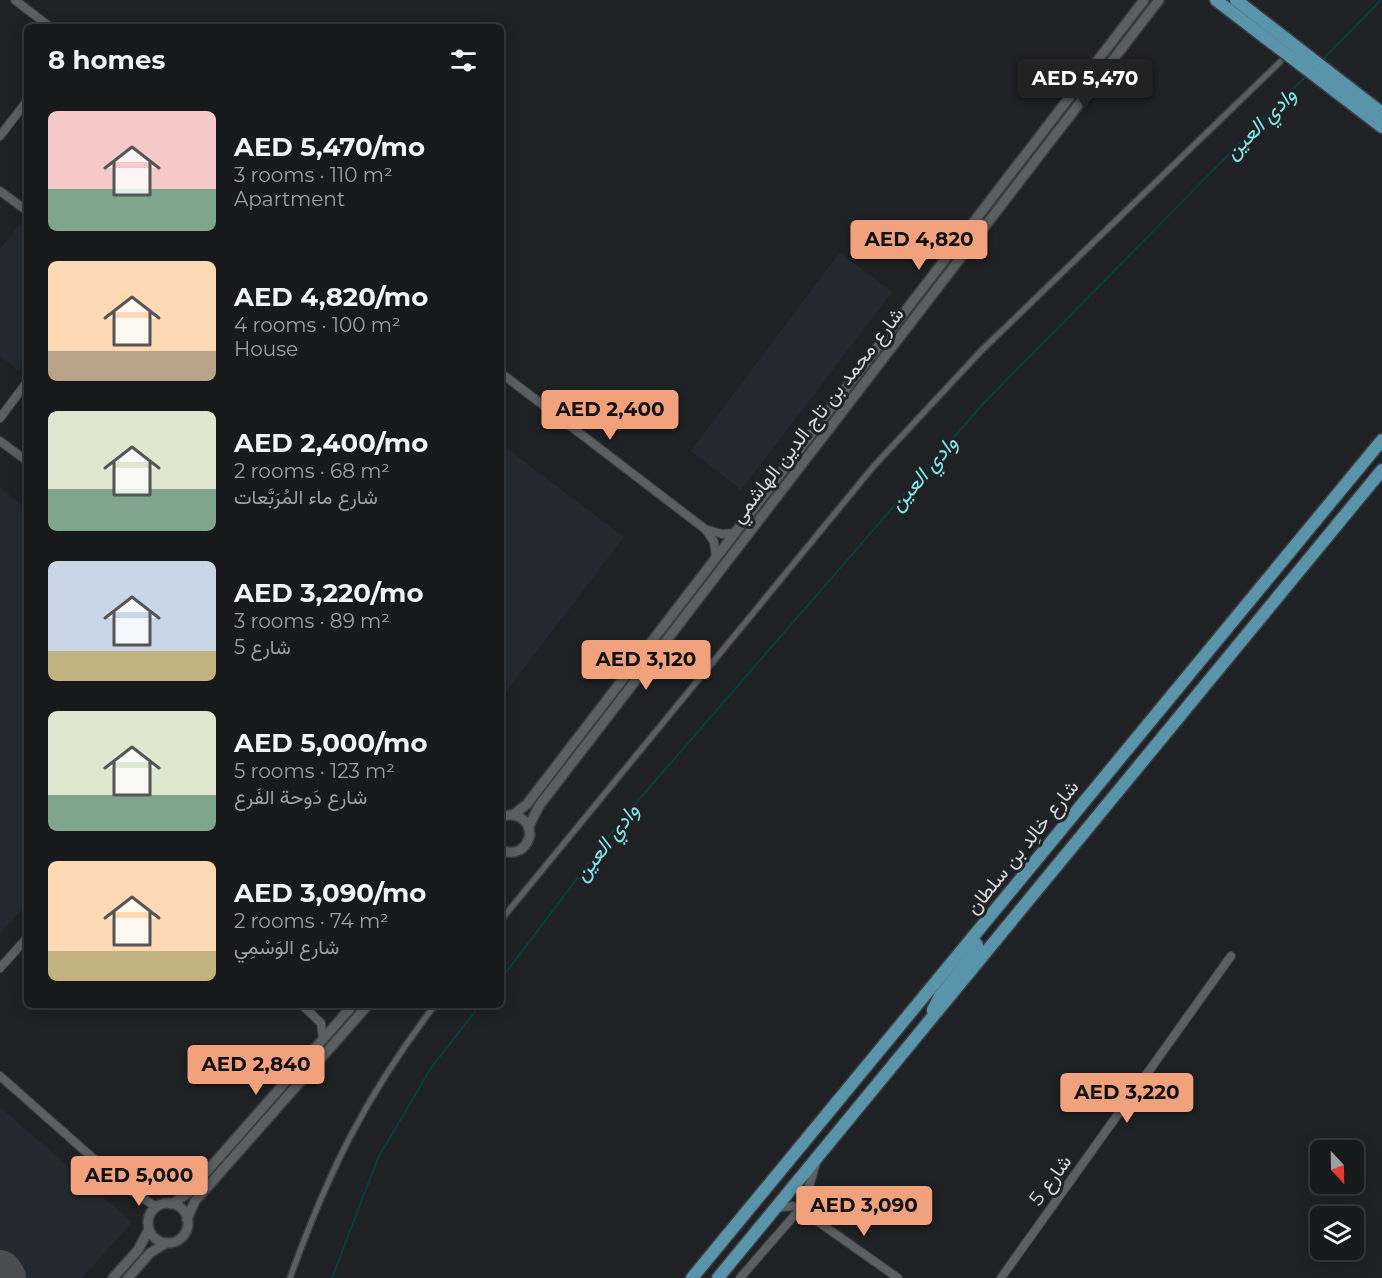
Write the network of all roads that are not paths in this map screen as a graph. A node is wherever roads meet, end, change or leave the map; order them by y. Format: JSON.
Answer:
{"nodes":[{"id":1,"x":15,"y":0,"type":"edge"},
{"id":2,"x":1144,"y":0,"type":"edge"},
{"id":3,"x":1159,"y":0,"type":"edge"},
{"id":4,"x":1210,"y":0,"type":"edge"},
{"id":5,"x":1216,"y":0,"type":"edge"},
{"id":6,"x":1233,"y":5,"type":"edge"},
{"id":7,"x":47,"y":24,"type":"edge"},
{"id":8,"x":1280,"y":62,"type":"dead end"},
{"id":9,"x":1063,"y":105,"type":"junction"},
{"id":10,"x":24,"y":106,"type":"edge"},
{"id":11,"x":1376,"y":113,"type":"edge"},
{"id":12,"x":1382,"y":127,"type":"edge"},
{"id":13,"x":0,"y":136,"type":"edge"},
{"id":14,"x":1048,"y":144,"type":"junction"},
{"id":15,"x":0,"y":191,"type":"edge"},
{"id":16,"x":24,"y":209,"type":"edge"},
{"id":17,"x":504,"y":375,"type":"edge"},
{"id":18,"x":24,"y":386,"type":"edge"},
{"id":19,"x":0,"y":418,"type":"edge"},
{"id":20,"x":1382,"y":440,"type":"edge"},
{"id":21,"x":0,"y":441,"type":"edge"},
{"id":22,"x":24,"y":459,"type":"edge"},
{"id":23,"x":1382,"y":470,"type":"edge"},
{"id":24,"x":705,"y":529,"type":"junction"},
{"id":25,"x":734,"y":533,"type":"junction"},
{"id":26,"x":716,"y":558,"type":"junction"},
{"id":27,"x":506,"y":815,"type":"edge"},
{"id":28,"x":529,"y":826,"type":"junction"},
{"id":29,"x":504,"y":853,"type":"edge"},
{"id":30,"x":1040,"y":856,"type":"junction"},
{"id":31,"x":504,"y":916,"type":"edge"},
{"id":32,"x":972,"y":939,"type":"junction"},
{"id":33,"x":24,"y":941,"type":"edge"},
{"id":34,"x":995,"y":941,"type":"junction"},
{"id":35,"x":1231,"y":956,"type":"dead end"},
{"id":36,"x":0,"y":968,"type":"edge"},
{"id":37,"x":305,"y":1008,"type":"edge"},
{"id":38,"x":350,"y":1008,"type":"edge"},
{"id":39,"x":365,"y":1008,"type":"edge"},
{"id":40,"x":433,"y":1008,"type":"edge"},
{"id":41,"x":338,"y":1022,"type":"junction"},
{"id":42,"x":321,"y":1023,"type":"junction"},
{"id":43,"x":927,"y":1025,"type":"junction"},
{"id":44,"x":323,"y":1039,"type":"junction"},
{"id":45,"x":0,"y":1076,"type":"edge"},
{"id":46,"x":821,"y":1153,"type":"junction"},
{"id":47,"x":171,"y":1204,"type":"junction"},
{"id":48,"x":156,"y":1207,"type":"junction"},
{"id":49,"x":775,"y":1209,"type":"junction"},
{"id":50,"x":800,"y":1209,"type":"junction"},
{"id":51,"x":815,"y":1217,"type":"junction"},
{"id":52,"x":187,"y":1220,"type":"junction"},
{"id":53,"x":149,"y":1229,"type":"junction"},
{"id":54,"x":166,"y":1242,"type":"junction"},
{"id":55,"x":112,"y":1278,"type":"edge"},
{"id":56,"x":128,"y":1278,"type":"edge"},
{"id":57,"x":290,"y":1278,"type":"edge"},
{"id":58,"x":692,"y":1278,"type":"edge"},
{"id":59,"x":718,"y":1278,"type":"edge"},
{"id":60,"x":740,"y":1278,"type":"edge"},
{"id":61,"x":898,"y":1278,"type":"edge"},
{"id":62,"x":1001,"y":1278,"type":"edge"}],
"edges":[{"from":1,"to":7,"type":"street"},
{"from":2,"to":9,"type":"street","name":"شارع محمد بن تاج الدين الهاشمي"},
{"from":3,"to":14,"type":"street","name":"شارع محمد بن تاج الدين الهاشمي"},
{"from":4,"to":6,"type":"street"},
{"from":5,"to":6,"type":"main road"},
{"from":6,"to":11,"type":"main road"},
{"from":8,"to":31,"type":"street"},
{"from":9,"to":14,"type":"street"},
{"from":9,"to":25,"type":"street","name":"شارع محمد بن تاج الدين الهاشمي"},
{"from":10,"to":13,"type":"street"},
{"from":11,"to":12,"type":"main road"},
{"from":14,"to":28,"type":"street","name":"شارع محمد بن تاج الدين الهاشمي"},
{"from":15,"to":16,"type":"street"},
{"from":17,"to":24,"type":"street"},
{"from":18,"to":19,"type":"street"},
{"from":20,"to":30,"type":"main road","name":"شارع خالِد بن سلطان"},
{"from":21,"to":22,"type":"street"},
{"from":23,"to":34,"type":"main road","name":"شارع خالِد بن سلطان"},
{"from":24,"to":25,"type":"street"},
{"from":24,"to":26,"type":"street"},
{"from":25,"to":26,"type":"street","name":"شارع محمد بن تاج الدين الهاشمي"},
{"from":26,"to":27,"type":"street","name":"شارع محمد بن تاج الدين الهاشمي"},
{"from":27,"to":28,"type":"street"},
{"from":28,"to":29,"type":"street","name":"شارع محمد بن تاج الدين الهاشمي"},
{"from":30,"to":32,"type":"main road","name":"شارع خالِد بن سلطان"},
{"from":30,"to":34,"type":"main road"},
{"from":32,"to":43,"type":"main road"},
{"from":32,"to":58,"type":"main road","name":"شارع خالِد بن سلطان"},
{"from":33,"to":36,"type":"street"},
{"from":34,"to":43,"type":"main road","name":"شارع خالِد بن سلطان"},
{"from":35,"to":62,"type":"street","name":"شارع 5"},
{"from":37,"to":42,"type":"street"},
{"from":38,"to":41,"type":"street"},
{"from":39,"to":52,"type":"street"},
{"from":40,"to":57,"type":"street"},
{"from":41,"to":42,"type":"street"},
{"from":41,"to":44,"type":"street"},
{"from":42,"to":44,"type":"street"},
{"from":43,"to":46,"type":"main road","name":"شارع خالِد بن سلطان"},
{"from":44,"to":47,"type":"street"},
{"from":45,"to":48,"type":"street"},
{"from":46,"to":49,"type":"main road","name":"شارع خالِد بن سلطان"},
{"from":46,"to":51,"type":"street"},
{"from":47,"to":48,"type":"street"},
{"from":47,"to":52,"type":"street"},
{"from":48,"to":53,"type":"street"},
{"from":49,"to":50,"type":"street"},
{"from":49,"to":59,"type":"main road","name":"شارع خالِد بن سلطان"},
{"from":50,"to":51,"type":"street"},
{"from":50,"to":60,"type":"street"},
{"from":51,"to":61,"type":"street"},
{"from":52,"to":54,"type":"street"},
{"from":53,"to":54,"type":"street"},
{"from":53,"to":55,"type":"street"},
{"from":54,"to":56,"type":"street"}]}
